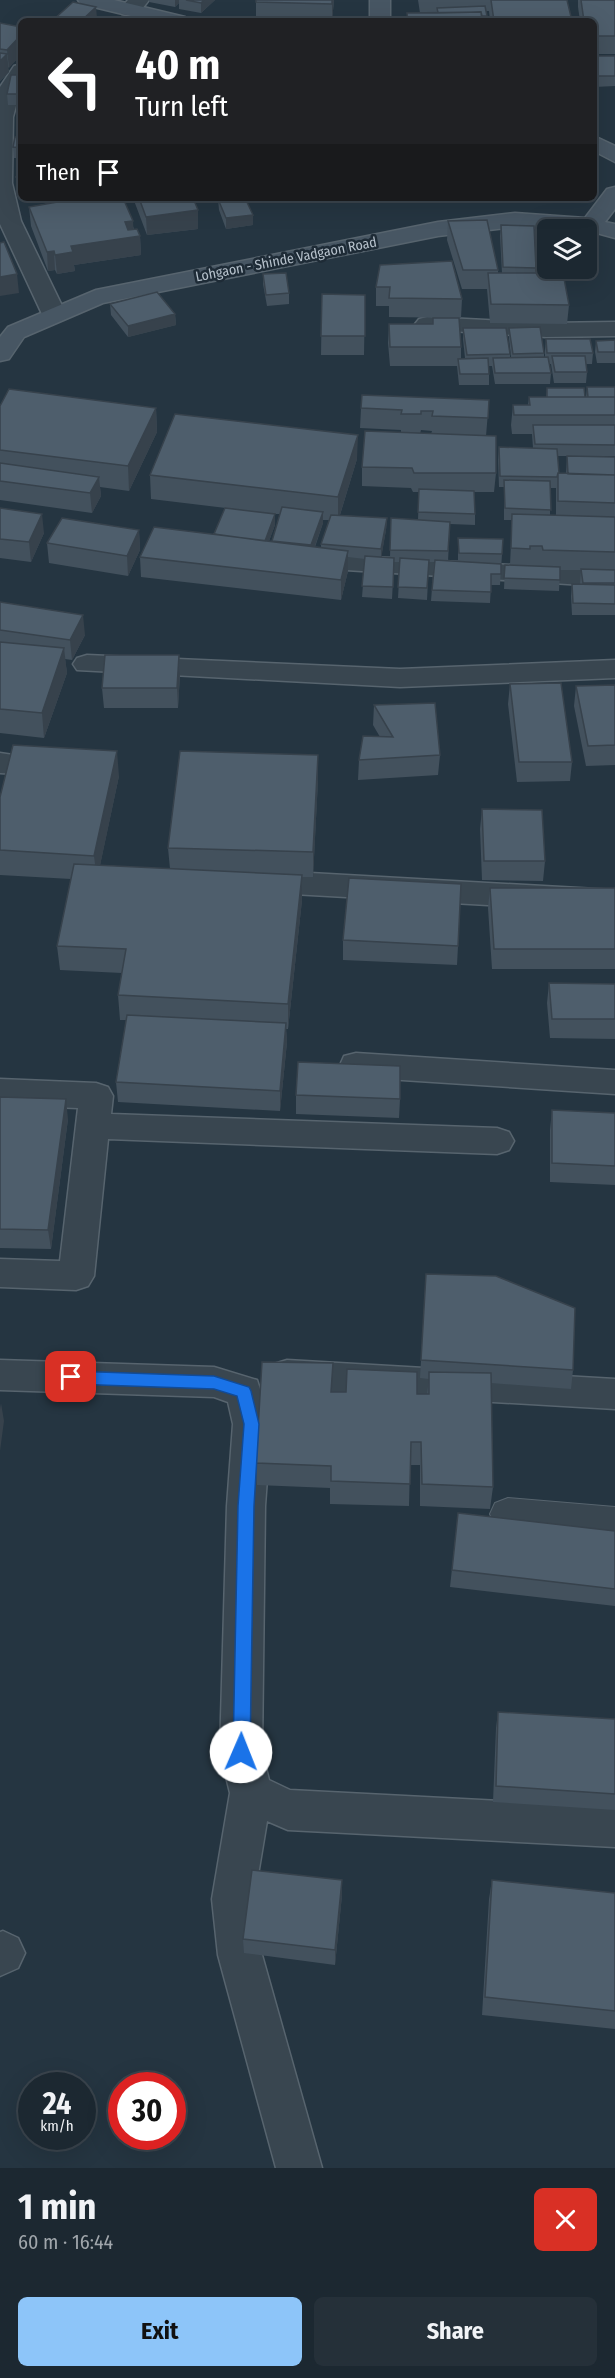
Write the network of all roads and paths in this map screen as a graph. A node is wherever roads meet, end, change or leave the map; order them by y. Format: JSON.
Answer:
{"nodes":[{"id":1,"x":86,"y":0,"type":"edge"},
{"id":2,"x":380,"y":0,"type":"edge"},
{"id":3,"x":134,"y":5,"type":"edge"},
{"id":4,"x":69,"y":14,"type":"edge"},
{"id":5,"x":170,"y":18,"type":"edge"},
{"id":6,"x":380,"y":18,"type":"edge"},
{"id":7,"x":18,"y":74,"type":"edge"},
{"id":8,"x":1,"y":130,"type":"edge"},
{"id":9,"x":597,"y":143,"type":"edge"},
{"id":10,"x":615,"y":155,"type":"edge"},
{"id":11,"x":615,"y":194,"type":"edge"},
{"id":12,"x":596,"y":219,"type":"edge"},
{"id":13,"x":537,"y":221,"type":"edge"},
{"id":14,"x":597,"y":226,"type":"edge"},
{"id":15,"x":615,"y":231,"type":"edge"},
{"id":16,"x":54,"y":314,"type":"junction"},
{"id":17,"x":427,"y":324,"type":"edge"},
{"id":18,"x":615,"y":329,"type":"edge"},
{"id":19,"x":8,"y":331,"type":"edge"},
{"id":20,"x":0,"y":354,"type":"edge"},
{"id":21,"x":323,"y":562,"type":"edge"},
{"id":22,"x":615,"y":579,"type":"edge"},
{"id":23,"x":87,"y":664,"type":"dead end"},
{"id":24,"x":615,"y":669,"type":"edge"},
{"id":25,"x":226,"y":879,"type":"edge"},
{"id":26,"x":615,"y":901,"type":"edge"},
{"id":27,"x":341,"y":1064,"type":"edge"},
{"id":28,"x":615,"y":1082,"type":"edge"},
{"id":29,"x":0,"y":1092,"type":"edge"},
{"id":30,"x":93,"y":1126,"type":"junction"},
{"id":31,"x":497,"y":1141,"type":"dead end"},
{"id":32,"x":0,"y":1273,"type":"edge"},
{"id":33,"x":0,"y":1375,"type":"edge"},
{"id":34,"x":224,"y":1386,"type":"junction"},
{"id":35,"x":615,"y":1394,"type":"edge"},
{"id":36,"x":508,"y":1514,"type":"dead end"},
{"id":37,"x":615,"y":1522,"type":"edge"},
{"id":38,"x":251,"y":1793,"type":"junction"},
{"id":39,"x":615,"y":1827,"type":"edge"},
{"id":40,"x":299,"y":2168,"type":"edge"}],
"edges":[{"from":1,"to":3,"type":"street"},
{"from":1,"to":4,"type":"street"},
{"from":2,"to":6,"type":"street"},
{"from":3,"to":5,"type":"street"},
{"from":7,"to":8,"type":"street"},
{"from":8,"to":16,"type":"street"},
{"from":9,"to":10,"type":"street"},
{"from":11,"to":12,"type":"street"},
{"from":13,"to":16,"type":"street","name":"Lohgaon - Shinde Vadgaon Road"},
{"from":14,"to":15,"type":"street","name":"Lohgaon - Shinde Vadgaon Road"},
{"from":16,"to":19,"type":"street","name":"Lohgaon - Shinde Vadgaon Road"},
{"from":17,"to":18,"type":"street"},
{"from":19,"to":20,"type":"street","name":"Lohgaon - Shinde Vadgaon Road"},
{"from":21,"to":22,"type":"street"},
{"from":23,"to":24,"type":"street"},
{"from":25,"to":26,"type":"street"},
{"from":27,"to":28,"type":"street"},
{"from":29,"to":30,"type":"street"},
{"from":30,"to":31,"type":"street"},
{"from":30,"to":32,"type":"street"},
{"from":33,"to":34,"type":"street"},
{"from":34,"to":35,"type":"street"},
{"from":34,"to":38,"type":"street"},
{"from":36,"to":37,"type":"lane"},
{"from":38,"to":39,"type":"street"},
{"from":38,"to":40,"type":"street"}]}
